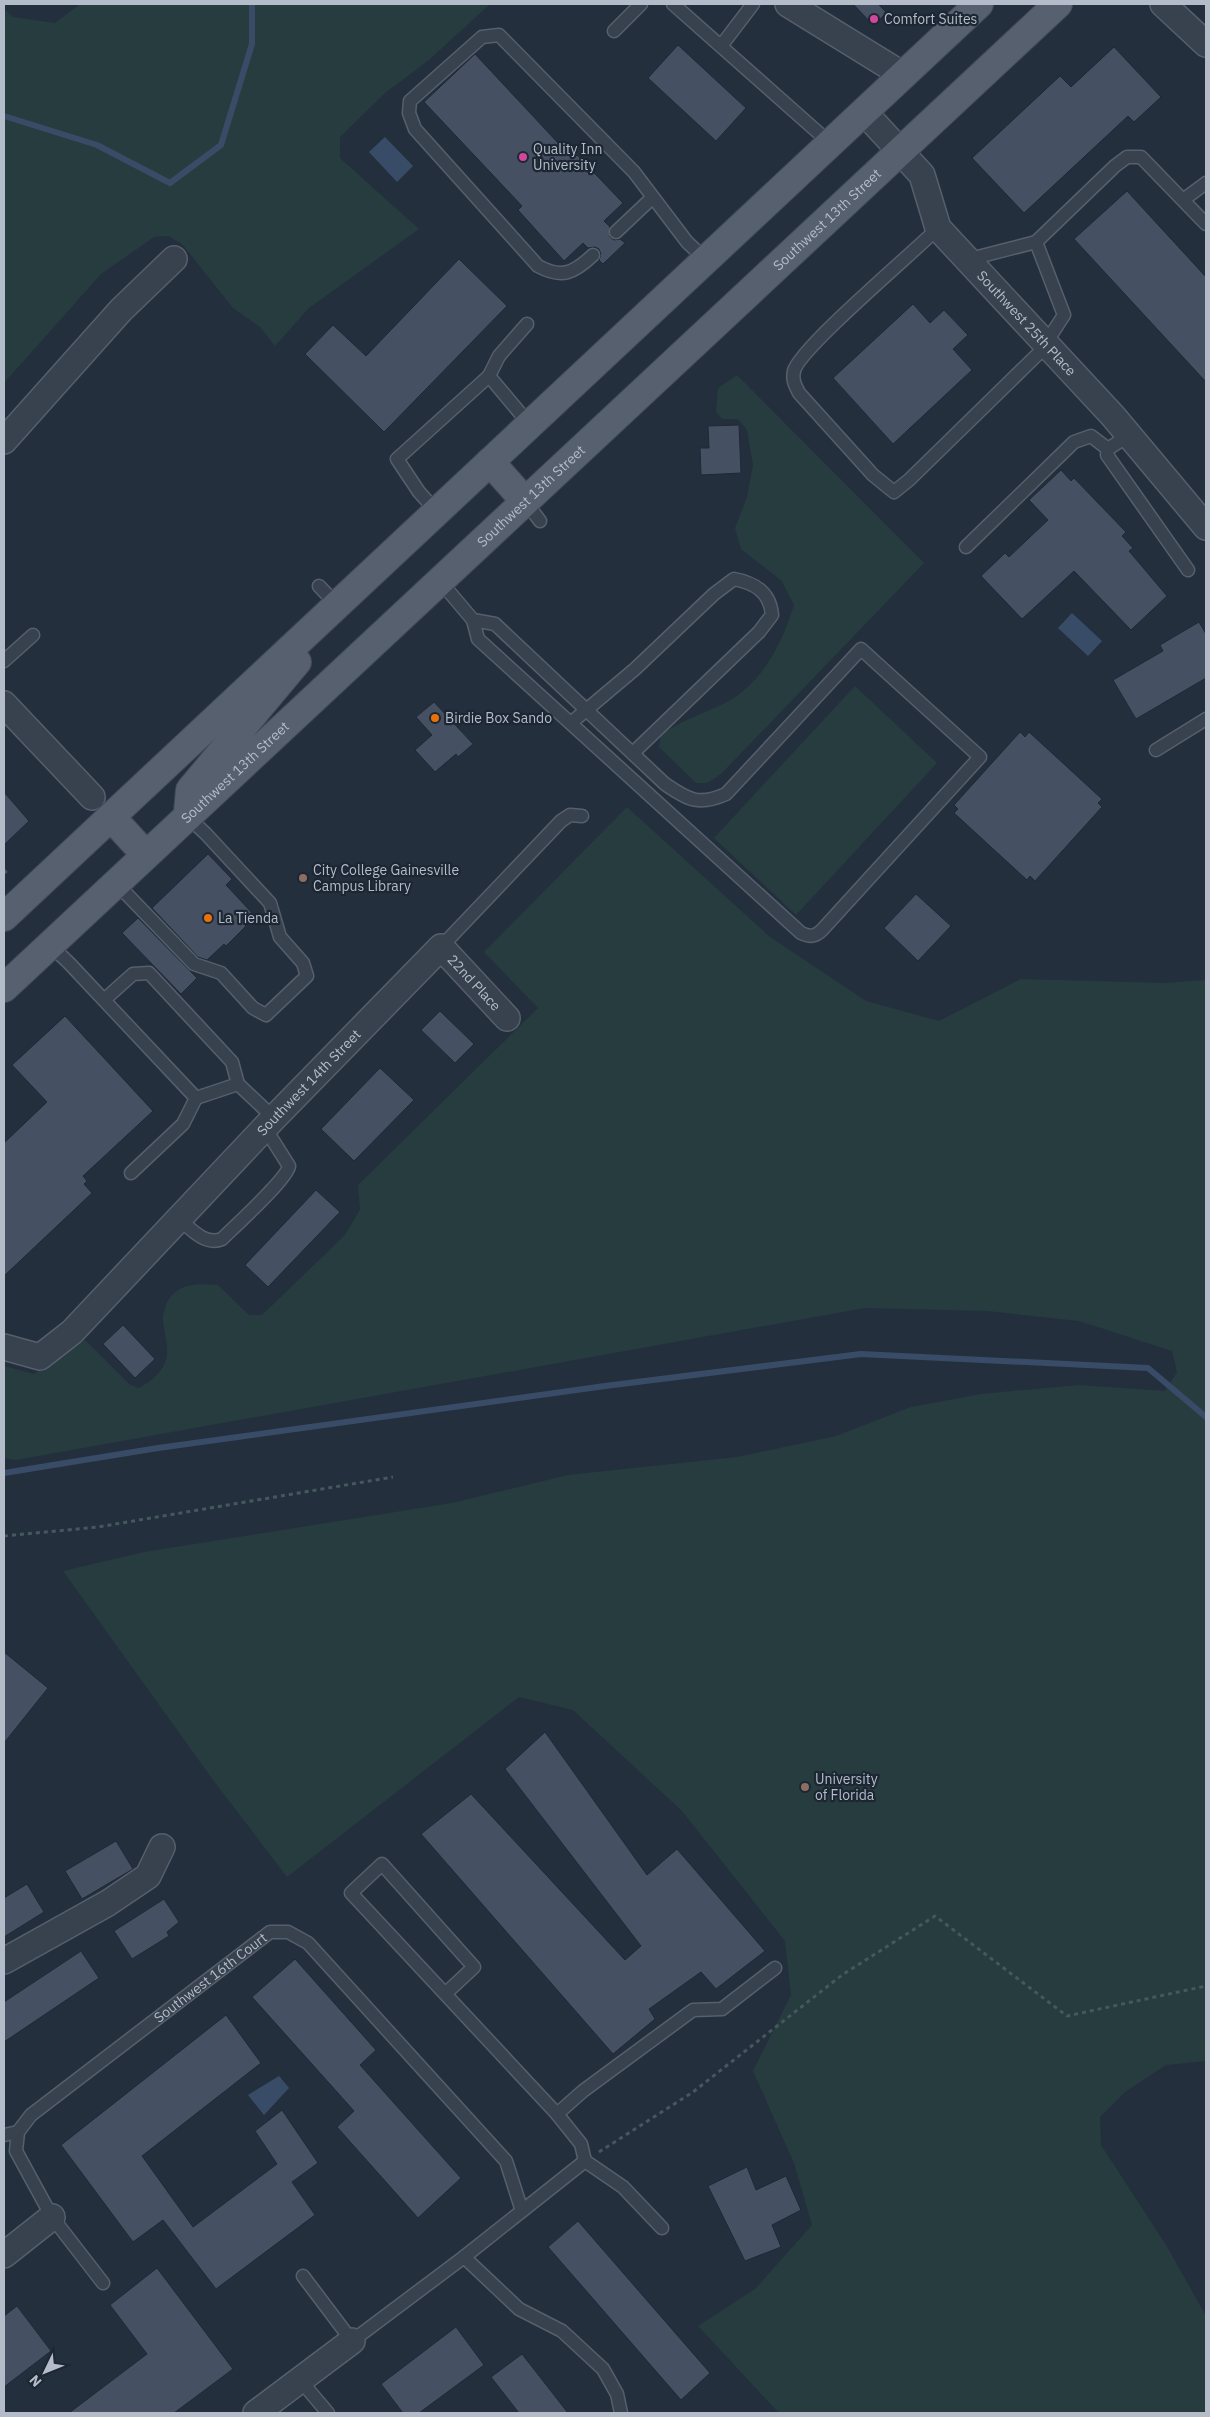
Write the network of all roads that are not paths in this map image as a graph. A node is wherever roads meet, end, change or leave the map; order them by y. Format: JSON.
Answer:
{"nodes":[{"id":1,"x":641,"y":4,"type":"edge"},
{"id":2,"x":674,"y":4,"type":"edge"},
{"id":3,"x":753,"y":4,"type":"edge"},
{"id":4,"x":788,"y":4,"type":"edge"},
{"id":5,"x":980,"y":4,"type":"edge"},
{"id":6,"x":1058,"y":4,"type":"edge"},
{"id":7,"x":1162,"y":4,"type":"edge"},
{"id":8,"x":614,"y":31,"type":"dead end"},
{"id":9,"x":1206,"y":44,"type":"edge"},
{"id":10,"x":721,"y":46,"type":"junction"},
{"id":11,"x":903,"y":75,"type":"junction"},
{"id":12,"x":864,"y":112,"type":"junction"},
{"id":13,"x":830,"y":143,"type":"junction"},
{"id":14,"x":900,"y":152,"type":"junction"},
{"id":15,"x":1206,"y":183,"type":"edge"},
{"id":16,"x":652,"y":198,"type":"junction"},
{"id":17,"x":1183,"y":200,"type":"junction"},
{"id":18,"x":1206,"y":224,"type":"edge"},
{"id":19,"x":938,"y":228,"type":"junction"},
{"id":20,"x":616,"y":232,"type":"dead end"},
{"id":21,"x":1036,"y":242,"type":"junction"},
{"id":22,"x":593,"y":255,"type":"dead end"},
{"id":23,"x":174,"y":259,"type":"dead end"},
{"id":24,"x":706,"y":260,"type":"junction"},
{"id":25,"x":966,"y":260,"type":"junction"},
{"id":26,"x":527,"y":324,"type":"dead end"},
{"id":27,"x":1044,"y":344,"type":"junction"},
{"id":28,"x":489,"y":376,"type":"junction"},
{"id":29,"x":530,"y":425,"type":"junction"},
{"id":30,"x":1129,"y":435,"type":"junction"},
{"id":31,"x":4,"y":441,"type":"edge"},
{"id":32,"x":1108,"y":449,"type":"junction"},
{"id":33,"x":490,"y":462,"type":"junction"},
{"id":34,"x":533,"y":511,"type":"junction"},
{"id":35,"x":437,"y":512,"type":"junction"},
{"id":36,"x":1206,"y":527,"type":"edge"},
{"id":37,"x":966,"y":547,"type":"dead end"},
{"id":38,"x":1188,"y":570,"type":"dead end"},
{"id":39,"x":440,"y":581,"type":"junction"},
{"id":40,"x":473,"y":620,"type":"junction"},
{"id":41,"x":33,"y":635,"type":"dead end"},
{"id":42,"x":298,"y":643,"type":"junction"},
{"id":43,"x":4,"y":661,"type":"edge"},
{"id":44,"x":4,"y":704,"type":"edge"},
{"id":45,"x":587,"y":709,"type":"junction"},
{"id":46,"x":1206,"y":719,"type":"edge"},
{"id":47,"x":572,"y":722,"type":"junction"},
{"id":48,"x":1156,"y":750,"type":"dead end"},
{"id":49,"x":633,"y":754,"type":"junction"},
{"id":50,"x":101,"y":807,"type":"junction"},
{"id":51,"x":187,"y":816,"type":"junction"},
{"id":52,"x":582,"y":816,"type":"dead end"},
{"id":53,"x":146,"y":855,"type":"junction"},
{"id":54,"x":116,"y":883,"type":"junction"},
{"id":55,"x":4,"y":917,"type":"edge"},
{"id":56,"x":50,"y":945,"type":"junction"},
{"id":57,"x":441,"y":947,"type":"junction"},
{"id":58,"x":4,"y":988,"type":"edge"},
{"id":59,"x":104,"y":1000,"type":"junction"},
{"id":60,"x":507,"y":1018,"type":"dead end"},
{"id":61,"x":238,"y":1084,"type":"junction"},
{"id":62,"x":196,"y":1098,"type":"junction"},
{"id":63,"x":270,"y":1123,"type":"junction"},
{"id":64,"x":131,"y":1173,"type":"dead end"},
{"id":65,"x":179,"y":1219,"type":"junction"},
{"id":66,"x":4,"y":1347,"type":"edge"},
{"id":67,"x":162,"y":1847,"type":"dead end"},
{"id":68,"x":4,"y":1961,"type":"edge"},
{"id":69,"x":775,"y":1968,"type":"dead end"},
{"id":70,"x":445,"y":1994,"type":"junction"},
{"id":71,"x":557,"y":2114,"type":"junction"},
{"id":72,"x":18,"y":2132,"type":"junction"},
{"id":73,"x":4,"y":2135,"type":"edge"},
{"id":74,"x":585,"y":2161,"type":"junction"},
{"id":75,"x":522,"y":2211,"type":"junction"},
{"id":76,"x":52,"y":2217,"type":"junction"},
{"id":77,"x":662,"y":2228,"type":"dead end"},
{"id":78,"x":4,"y":2255,"type":"edge"},
{"id":79,"x":464,"y":2257,"type":"junction"},
{"id":80,"x":303,"y":2276,"type":"dead end"},
{"id":81,"x":103,"y":2283,"type":"dead end"},
{"id":82,"x":352,"y":2341,"type":"junction"},
{"id":83,"x":300,"y":2380,"type":"junction"},
{"id":84,"x":256,"y":2413,"type":"edge"},
{"id":85,"x":328,"y":2413,"type":"edge"},
{"id":86,"x":621,"y":2413,"type":"edge"}],
"edges":[{"from":1,"to":8,"type":"lane"},
{"from":2,"to":10,"type":"lane"},
{"from":3,"to":10,"type":"lane"},
{"from":4,"to":11,"type":"street"},
{"from":5,"to":11,"type":"main road"},
{"from":6,"to":14,"type":"main road","name":"Southwest 13th Street"},
{"from":7,"to":9,"type":"street"},
{"from":10,"to":13,"type":"lane"},
{"from":11,"to":12,"type":"main road"},
{"from":12,"to":13,"type":"main road"},
{"from":12,"to":14,"type":"street","name":"Southwest 25th Place"},
{"from":13,"to":24,"type":"main road"},
{"from":14,"to":19,"type":"street","name":"Southwest 25th Place"},
{"from":14,"to":34,"type":"main road","name":"Southwest 13th Street"},
{"from":15,"to":17,"type":"lane"},
{"from":16,"to":20,"type":"lane"},
{"from":16,"to":22,"type":"lane"},
{"from":16,"to":24,"type":"lane"},
{"from":17,"to":18,"type":"lane"},
{"from":17,"to":21,"type":"lane"},
{"from":19,"to":25,"type":"street","name":"Southwest 25th Place"},
{"from":19,"to":27,"type":"lane"},
{"from":21,"to":25,"type":"lane"},
{"from":21,"to":27,"type":"lane"},
{"from":23,"to":31,"type":"street"},
{"from":24,"to":29,"type":"main road"},
{"from":25,"to":27,"type":"street","name":"Southwest 25th Place"},
{"from":26,"to":28,"type":"lane"},
{"from":27,"to":30,"type":"street","name":"Southwest 25th Place"},
{"from":28,"to":29,"type":"lane"},
{"from":28,"to":35,"type":"lane"},
{"from":29,"to":33,"type":"main road"},
{"from":30,"to":32,"type":"lane"},
{"from":30,"to":36,"type":"street","name":"Southwest 25th Place"},
{"from":32,"to":37,"type":"lane"},
{"from":32,"to":38,"type":"lane"},
{"from":33,"to":34,"type":"main road"},
{"from":33,"to":35,"type":"main road"},
{"from":34,"to":39,"type":"main road","name":"Southwest 13th Street"},
{"from":35,"to":42,"type":"main road"},
{"from":39,"to":40,"type":"lane"},
{"from":39,"to":51,"type":"main road","name":"Southwest 13th Street"},
{"from":40,"to":45,"type":"lane"},
{"from":40,"to":47,"type":"lane"},
{"from":41,"to":43,"type":"lane"},
{"from":42,"to":50,"type":"main road"},
{"from":42,"to":51,"type":"main road"},
{"from":44,"to":50,"type":"street"},
{"from":45,"to":47,"type":"lane"},
{"from":45,"to":49,"type":"lane"},
{"from":45,"to":49,"type":"lane"},
{"from":46,"to":48,"type":"lane"},
{"from":47,"to":49,"type":"lane"},
{"from":50,"to":53,"type":"main road"},
{"from":50,"to":55,"type":"main road"},
{"from":51,"to":53,"type":"main road","name":"Southwest 13th Street"},
{"from":51,"to":54,"type":"lane"},
{"from":52,"to":57,"type":"lane","name":"Southwest 14th Street"},
{"from":53,"to":54,"type":"main road","name":"Southwest 13th Street"},
{"from":54,"to":56,"type":"main road","name":"Southwest 13th Street"},
{"from":56,"to":58,"type":"main road","name":"Southwest 13th Street"},
{"from":56,"to":59,"type":"lane"},
{"from":57,"to":60,"type":"street","name":"22nd Place"},
{"from":57,"to":63,"type":"street","name":"Southwest 14th Street"},
{"from":59,"to":61,"type":"lane"},
{"from":59,"to":62,"type":"lane"},
{"from":61,"to":62,"type":"lane"},
{"from":61,"to":63,"type":"lane"},
{"from":62,"to":64,"type":"lane"},
{"from":63,"to":65,"type":"street","name":"Southwest 14th Street"},
{"from":63,"to":65,"type":"lane"},
{"from":65,"to":66,"type":"street","name":"Southwest 14th Street"},
{"from":67,"to":68,"type":"street"},
{"from":69,"to":71,"type":"lane"},
{"from":70,"to":70,"type":"lane"},
{"from":70,"to":71,"type":"lane"},
{"from":71,"to":74,"type":"lane"},
{"from":72,"to":73,"type":"lane"},
{"from":72,"to":75,"type":"lane","name":"Southwest 16th Court"},
{"from":72,"to":76,"type":"lane"},
{"from":74,"to":75,"type":"lane"},
{"from":74,"to":77,"type":"lane"},
{"from":75,"to":79,"type":"lane"},
{"from":76,"to":78,"type":"street"},
{"from":76,"to":81,"type":"lane"},
{"from":79,"to":82,"type":"lane"},
{"from":79,"to":86,"type":"lane"},
{"from":80,"to":82,"type":"lane"},
{"from":82,"to":83,"type":"street"},
{"from":83,"to":84,"type":"street"},
{"from":83,"to":85,"type":"lane"}]}
